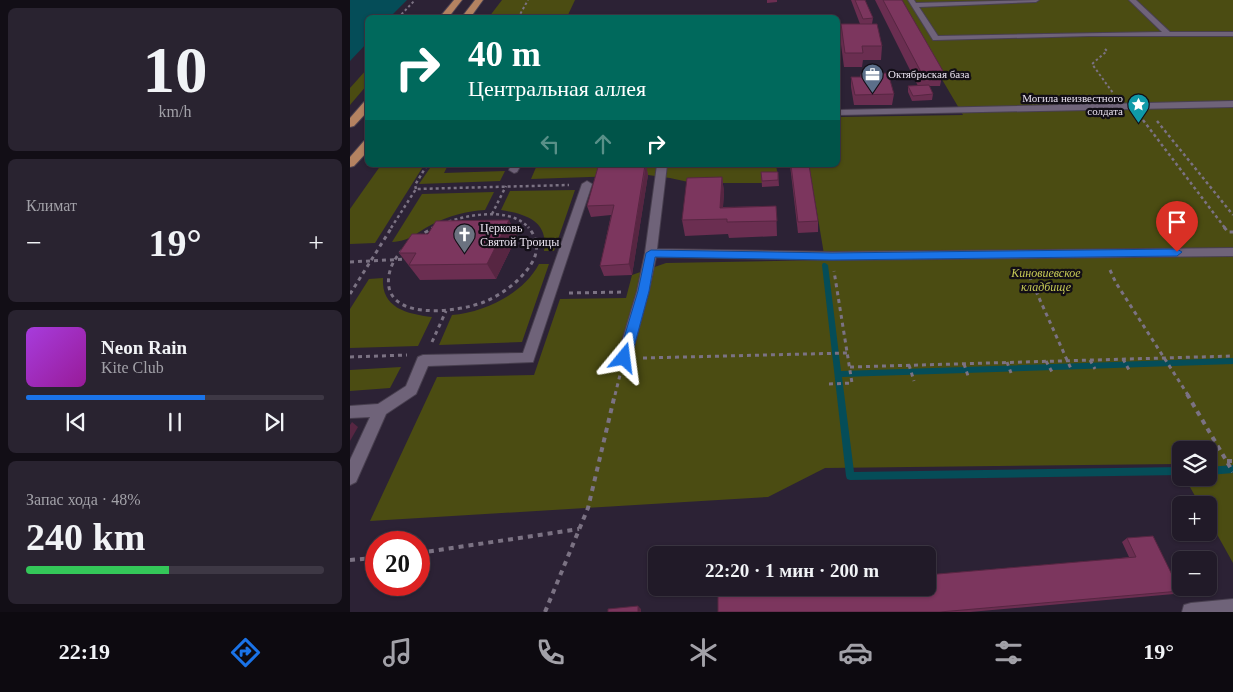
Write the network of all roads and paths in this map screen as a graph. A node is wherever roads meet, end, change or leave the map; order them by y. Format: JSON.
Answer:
{"nodes":[{"id":1,"x":415,"y":0,"type":"edge"},
{"id":2,"x":458,"y":0,"type":"edge"},
{"id":3,"x":478,"y":0,"type":"edge"},
{"id":4,"x":528,"y":0,"type":"edge"},
{"id":5,"x":1036,"y":0,"type":"edge"},
{"id":6,"x":1132,"y":0,"type":"edge"},
{"id":7,"x":912,"y":3,"type":"edge"},
{"id":8,"x":401,"y":15,"type":"edge"},
{"id":9,"x":446,"y":15,"type":"edge"},
{"id":10,"x":467,"y":15,"type":"edge"},
{"id":11,"x":520,"y":15,"type":"edge"},
{"id":12,"x":1089,"y":34,"type":"junction"},
{"id":13,"x":1233,"y":34,"type":"edge"},
{"id":14,"x":1169,"y":35,"type":"junction"},
{"id":15,"x":1233,"y":104,"type":"edge"},
{"id":16,"x":365,"y":107,"type":"edge"},
{"id":17,"x":1124,"y":107,"type":"junction"},
{"id":18,"x":840,"y":113,"type":"edge"},
{"id":19,"x":350,"y":124,"type":"edge"},
{"id":20,"x":365,"y":146,"type":"edge"},
{"id":21,"x":350,"y":164,"type":"edge"},
{"id":22,"x":426,"y":167,"type":"edge"},
{"id":23,"x":515,"y":167,"type":"edge"},
{"id":24,"x":662,"y":167,"type":"edge"},
{"id":25,"x":587,"y":184,"type":"joint"},
{"id":26,"x":505,"y":187,"type":"junction"},
{"id":27,"x":416,"y":189,"type":"junction"},
{"id":28,"x":492,"y":214,"type":"junction"},
{"id":29,"x":1233,"y":215,"type":"edge"},
{"id":30,"x":1233,"y":232,"type":"edge"},
{"id":31,"x":1233,"y":252,"type":"edge"},
{"id":32,"x":651,"y":253,"type":"junction"},
{"id":33,"x":1103,"y":253,"type":"junction"},
{"id":34,"x":1019,"y":254,"type":"junction"},
{"id":35,"x":832,"y":256,"type":"junction"},
{"id":36,"x":409,"y":259,"type":"edge"},
{"id":37,"x":395,"y":260,"type":"junction"},
{"id":38,"x":371,"y":261,"type":"junction"},
{"id":39,"x":350,"y":262,"type":"edge"},
{"id":40,"x":643,"y":291,"type":"junction"},
{"id":41,"x":550,"y":293,"type":"junction"},
{"id":42,"x":350,"y":294,"type":"edge"},
{"id":43,"x":446,"y":311,"type":"junction"},
{"id":44,"x":847,"y":353,"type":"junction"},
{"id":45,"x":1233,"y":356,"type":"edge"},
{"id":46,"x":350,"y":357,"type":"edge"},
{"id":47,"x":624,"y":358,"type":"junction"},
{"id":48,"x":1165,"y":358,"type":"junction"},
{"id":49,"x":1123,"y":359,"type":"junction"},
{"id":50,"x":1090,"y":360,"type":"junction"},
{"id":51,"x":423,"y":361,"type":"junction"},
{"id":52,"x":1046,"y":361,"type":"junction"},
{"id":53,"x":1067,"y":361,"type":"junction"},
{"id":54,"x":1007,"y":362,"type":"junction"},
{"id":55,"x":964,"y":364,"type":"junction"},
{"id":56,"x":909,"y":365,"type":"junction"},
{"id":57,"x":850,"y":367,"type":"junction"},
{"id":58,"x":1095,"y":369,"type":"dead end"},
{"id":59,"x":1129,"y":370,"type":"dead end"},
{"id":60,"x":1072,"y":371,"type":"dead end"},
{"id":61,"x":1052,"y":372,"type":"dead end"},
{"id":62,"x":1011,"y":373,"type":"dead end"},
{"id":63,"x":968,"y":376,"type":"dead end"},
{"id":64,"x":914,"y":381,"type":"dead end"},
{"id":65,"x":829,"y":384,"type":"dead end"},
{"id":66,"x":381,"y":410,"type":"junction"},
{"id":67,"x":350,"y":412,"type":"edge"},
{"id":68,"x":1227,"y":461,"type":"junction"},
{"id":69,"x":1233,"y":461,"type":"edge"},
{"id":70,"x":1233,"y":472,"type":"edge"},
{"id":71,"x":350,"y":477,"type":"edge"},
{"id":72,"x":579,"y":529,"type":"junction"},
{"id":73,"x":430,"y":551,"type":"edge"},
{"id":74,"x":365,"y":559,"type":"edge"},
{"id":75,"x":350,"y":560,"type":"edge"},
{"id":76,"x":1233,"y":608,"type":"edge"},
{"id":77,"x":545,"y":612,"type":"edge"},
{"id":78,"x":1190,"y":612,"type":"edge"}],
"edges":[{"from":1,"to":8,"type":"path"},
{"from":2,"to":9,"type":"main road"},
{"from":3,"to":10,"type":"main road"},
{"from":4,"to":11,"type":"path"},
{"from":5,"to":7,"type":"lane"},
{"from":6,"to":14,"type":"lane"},
{"from":7,"to":12,"type":"lane"},
{"from":12,"to":14,"type":"lane"},
{"from":12,"to":17,"type":"path"},
{"from":13,"to":14,"type":"lane"},
{"from":15,"to":17,"type":"lane"},
{"from":16,"to":19,"type":"main road"},
{"from":17,"to":18,"type":"lane"},
{"from":20,"to":21,"type":"main road"},
{"from":22,"to":27,"type":"path"},
{"from":23,"to":26,"type":"path"},
{"from":24,"to":32,"type":"lane"},
{"from":25,"to":26,"type":"path"},
{"from":25,"to":41,"type":"lane"},
{"from":26,"to":27,"type":"path"},
{"from":26,"to":28,"type":"path"},
{"from":27,"to":38,"type":"path"},
{"from":28,"to":37,"type":"path"},
{"from":28,"to":43,"type":"path"},
{"from":29,"to":30,"type":"path"},
{"from":31,"to":33,"type":"lane"},
{"from":32,"to":35,"type":"lane"},
{"from":32,"to":40,"type":"lane"},
{"from":33,"to":34,"type":"lane"},
{"from":33,"to":48,"type":"path"},
{"from":34,"to":35,"type":"lane"},
{"from":34,"to":53,"type":"path"},
{"from":35,"to":44,"type":"path"},
{"from":36,"to":37,"type":"path"},
{"from":37,"to":38,"type":"path"},
{"from":37,"to":43,"type":"path"},
{"from":38,"to":39,"type":"path"},
{"from":38,"to":42,"type":"path"},
{"from":40,"to":41,"type":"path"},
{"from":40,"to":47,"type":"lane"},
{"from":41,"to":51,"type":"lane"},
{"from":43,"to":51,"type":"path"},
{"from":44,"to":47,"type":"path"},
{"from":44,"to":57,"type":"path"},
{"from":45,"to":48,"type":"path"},
{"from":46,"to":51,"type":"path"},
{"from":47,"to":72,"type":"path"},
{"from":48,"to":49,"type":"path"},
{"from":48,"to":68,"type":"path"},
{"from":49,"to":50,"type":"path"},
{"from":49,"to":59,"type":"path"},
{"from":50,"to":53,"type":"path"},
{"from":50,"to":58,"type":"path"},
{"from":51,"to":66,"type":"lane"},
{"from":52,"to":53,"type":"path"},
{"from":52,"to":54,"type":"path"},
{"from":52,"to":61,"type":"path"},
{"from":53,"to":60,"type":"path"},
{"from":54,"to":55,"type":"path"},
{"from":54,"to":62,"type":"path"},
{"from":55,"to":56,"type":"path"},
{"from":55,"to":63,"type":"path"},
{"from":56,"to":57,"type":"path"},
{"from":56,"to":64,"type":"path"},
{"from":57,"to":65,"type":"path"},
{"from":66,"to":67,"type":"lane"},
{"from":66,"to":71,"type":"lane"},
{"from":68,"to":69,"type":"path"},
{"from":68,"to":70,"type":"path"},
{"from":72,"to":73,"type":"path"},
{"from":72,"to":77,"type":"path"},
{"from":74,"to":75,"type":"path"},
{"from":76,"to":78,"type":"lane"}]}
